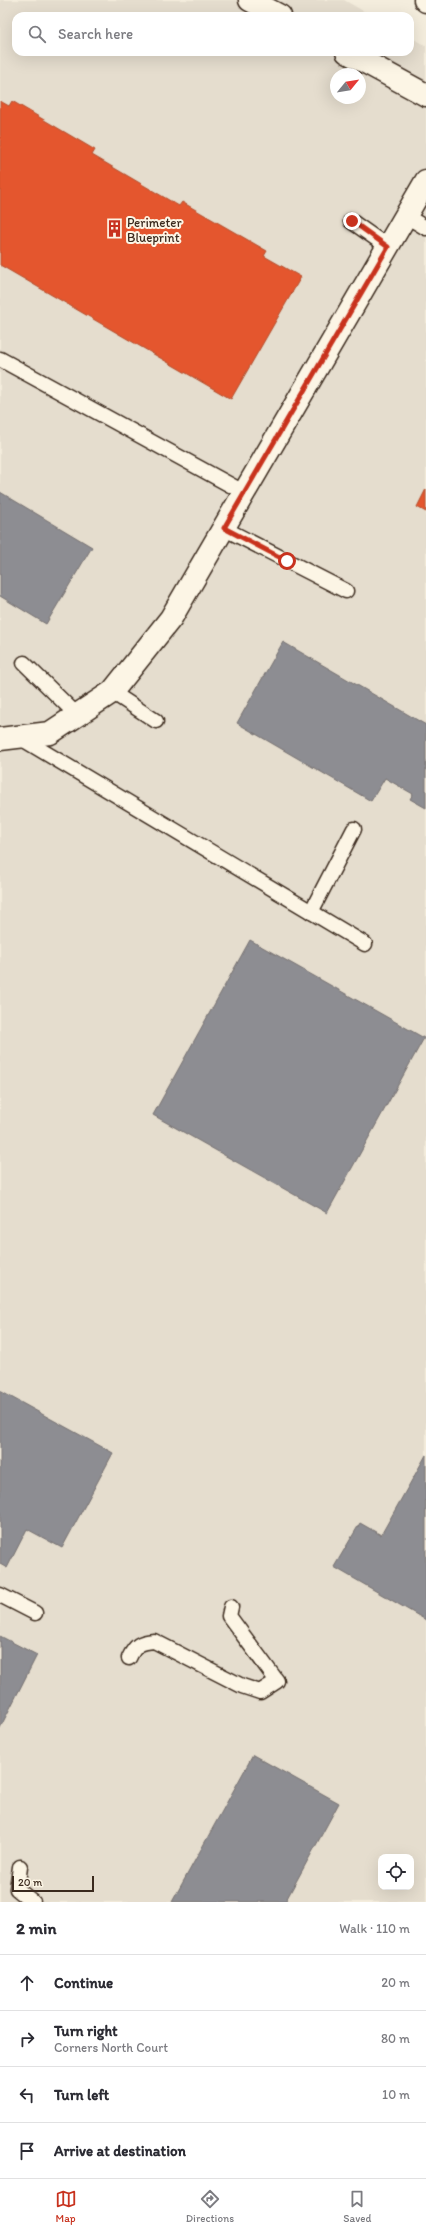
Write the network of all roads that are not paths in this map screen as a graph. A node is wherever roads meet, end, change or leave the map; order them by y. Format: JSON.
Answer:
{"nodes":[{"id":1,"x":250,"y":0,"type":"edge"},
{"id":2,"x":272,"y":12,"type":"edge"},
{"id":3,"x":355,"y":56,"type":"edge"},
{"id":4,"x":426,"y":94,"type":"edge"},
{"id":5,"x":426,"y":181,"type":"edge"},
{"id":6,"x":406,"y":216,"type":"junction"},
{"id":7,"x":352,"y":221,"type":"dead end"},
{"id":8,"x":426,"y":228,"type":"edge"},
{"id":9,"x":388,"y":247,"type":"junction"},
{"id":10,"x":0,"y":359,"type":"edge"},
{"id":11,"x":245,"y":493,"type":"junction"},
{"id":12,"x":224,"y":528,"type":"junction"},
{"id":13,"x":346,"y":591,"type":"dead end"},
{"id":14,"x":24,"y":663,"type":"dead end"},
{"id":15,"x":112,"y":692,"type":"junction"},
{"id":16,"x":77,"y":715,"type":"junction"},
{"id":17,"x":156,"y":721,"type":"dead end"},
{"id":18,"x":10,"y":738,"type":"edge"},
{"id":19,"x":354,"y":830,"type":"dead end"},
{"id":20,"x":311,"y":912,"type":"junction"},
{"id":21,"x":364,"y":944,"type":"dead end"},
{"id":22,"x":0,"y":1594,"type":"edge"},
{"id":23,"x":231,"y":1607,"type":"dead end"},
{"id":24,"x":35,"y":1613,"type":"dead end"},
{"id":25,"x":129,"y":1658,"type":"dead end"},
{"id":26,"x":20,"y":1868,"type":"dead end"},
{"id":27,"x":33,"y":1902,"type":"edge"}],
"edges":[{"from":1,"to":2,"type":"main road"},
{"from":3,"to":4,"type":"main road"},
{"from":5,"to":6,"type":"main road"},
{"from":6,"to":8,"type":"lane"},
{"from":6,"to":9,"type":"main road"},
{"from":7,"to":9,"type":"lane"},
{"from":9,"to":11,"type":"main road"},
{"from":10,"to":11,"type":"lane"},
{"from":11,"to":12,"type":"main road"},
{"from":12,"to":13,"type":"lane"},
{"from":12,"to":15,"type":"main road"},
{"from":14,"to":16,"type":"lane"},
{"from":15,"to":16,"type":"main road"},
{"from":15,"to":17,"type":"lane"},
{"from":16,"to":18,"type":"main road"},
{"from":18,"to":20,"type":"lane"},
{"from":19,"to":20,"type":"lane"},
{"from":20,"to":21,"type":"lane"},
{"from":22,"to":24,"type":"lane"},
{"from":23,"to":25,"type":"lane"},
{"from":26,"to":27,"type":"lane"}]}
